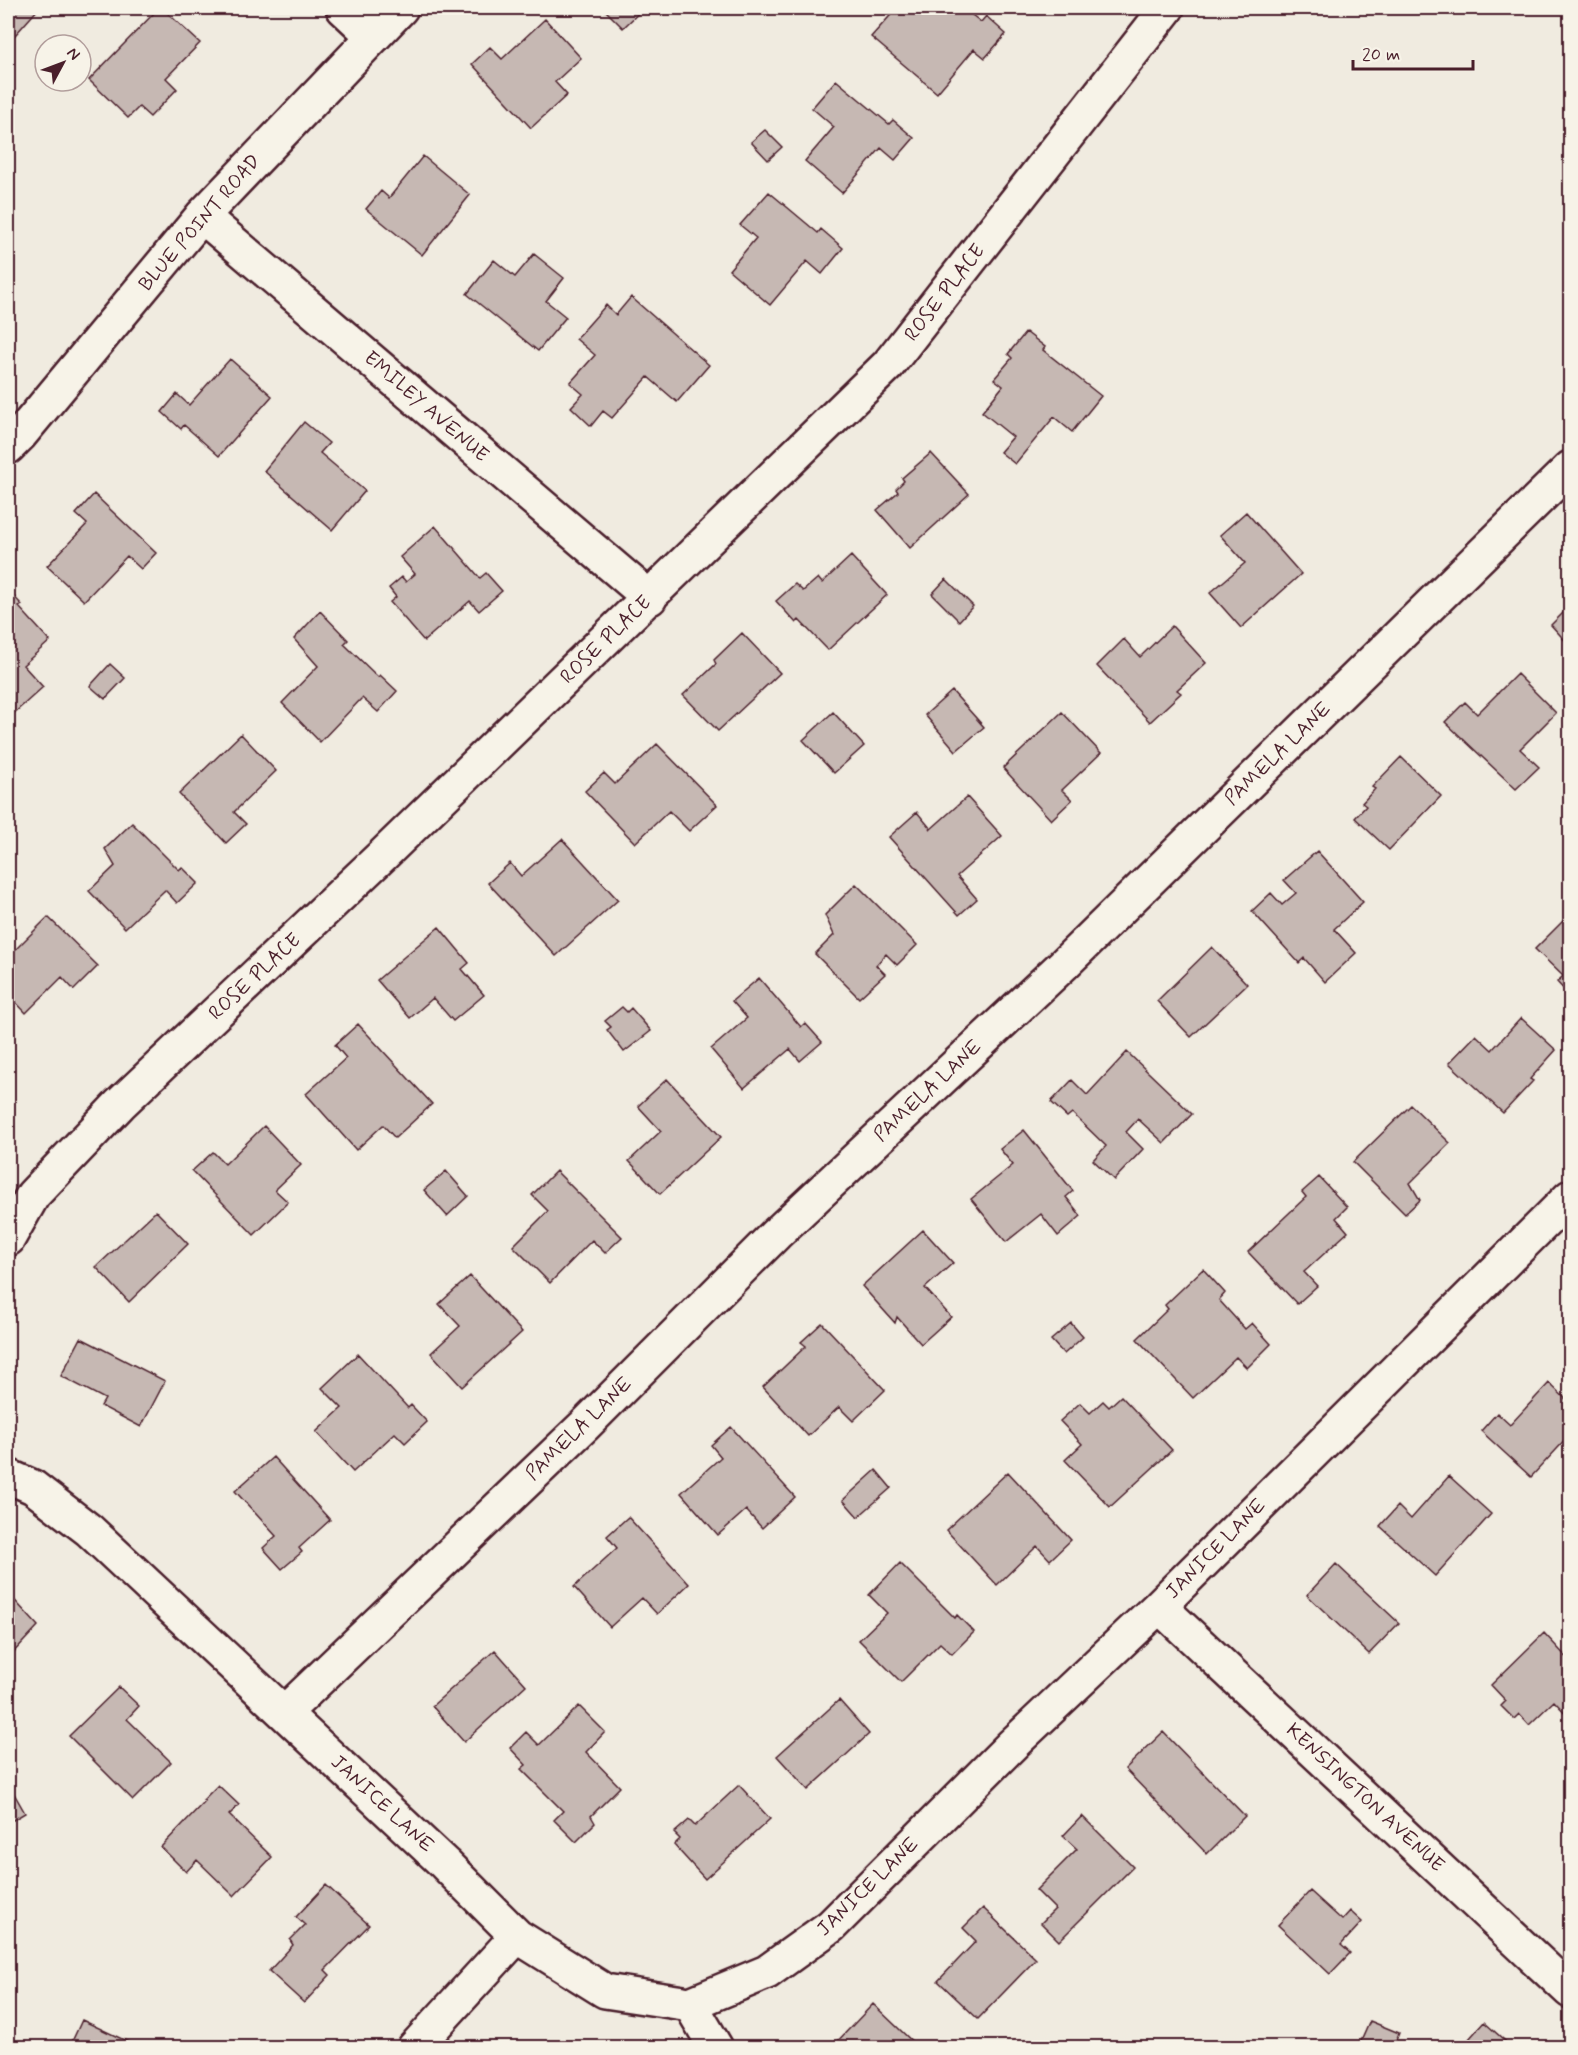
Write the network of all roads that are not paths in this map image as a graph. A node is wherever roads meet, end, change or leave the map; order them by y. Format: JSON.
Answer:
{"nodes":[{"id":1,"x":343,"y":8,"type":"edge"},
{"id":2,"x":402,"y":8,"type":"edge"},
{"id":3,"x":1167,"y":8,"type":"edge"},
{"id":4,"x":373,"y":36,"type":"junction"},
{"id":5,"x":202,"y":216,"type":"junction"},
{"id":6,"x":8,"y":447,"type":"edge"},
{"id":7,"x":1570,"y":468,"type":"edge"},
{"id":8,"x":650,"y":598,"type":"junction"},
{"id":9,"x":1570,"y":1197,"type":"edge"},
{"id":10,"x":8,"y":1239,"type":"edge"},
{"id":11,"x":8,"y":1476,"type":"edge"},
{"id":12,"x":1159,"y":1606,"type":"junction"},
{"id":13,"x":285,"y":1713,"type":"junction"},
{"id":14,"x":516,"y":1936,"type":"junction"},
{"id":15,"x":1570,"y":1991,"type":"edge"},
{"id":16,"x":690,"y":2004,"type":"junction"},
{"id":17,"x":414,"y":2048,"type":"edge"},
{"id":18,"x":716,"y":2048,"type":"edge"}],
"edges":[{"from":1,"to":4,"type":"street"},
{"from":2,"to":4,"type":"street","name":"BLUE POINT ROAD"},
{"from":3,"to":8,"type":"street","name":"ROSE PLACE"},
{"from":4,"to":5,"type":"street","name":"BLUE POINT ROAD"},
{"from":5,"to":6,"type":"street","name":"BLUE POINT ROAD"},
{"from":5,"to":8,"type":"street","name":"EMILEY AVENUE"},
{"from":7,"to":13,"type":"street","name":"PAMELA LANE"},
{"from":8,"to":10,"type":"street","name":"ROSE PLACE"},
{"from":9,"to":12,"type":"street","name":"JANICE LANE"},
{"from":11,"to":13,"type":"street","name":"JANICE LANE"},
{"from":12,"to":15,"type":"street","name":"KENSINGTON AVENUE"},
{"from":12,"to":16,"type":"street","name":"JANICE LANE"},
{"from":13,"to":14,"type":"street","name":"JANICE LANE"},
{"from":14,"to":16,"type":"street","name":"JANICE LANE"},
{"from":14,"to":17,"type":"street"},
{"from":16,"to":18,"type":"street"}]}
